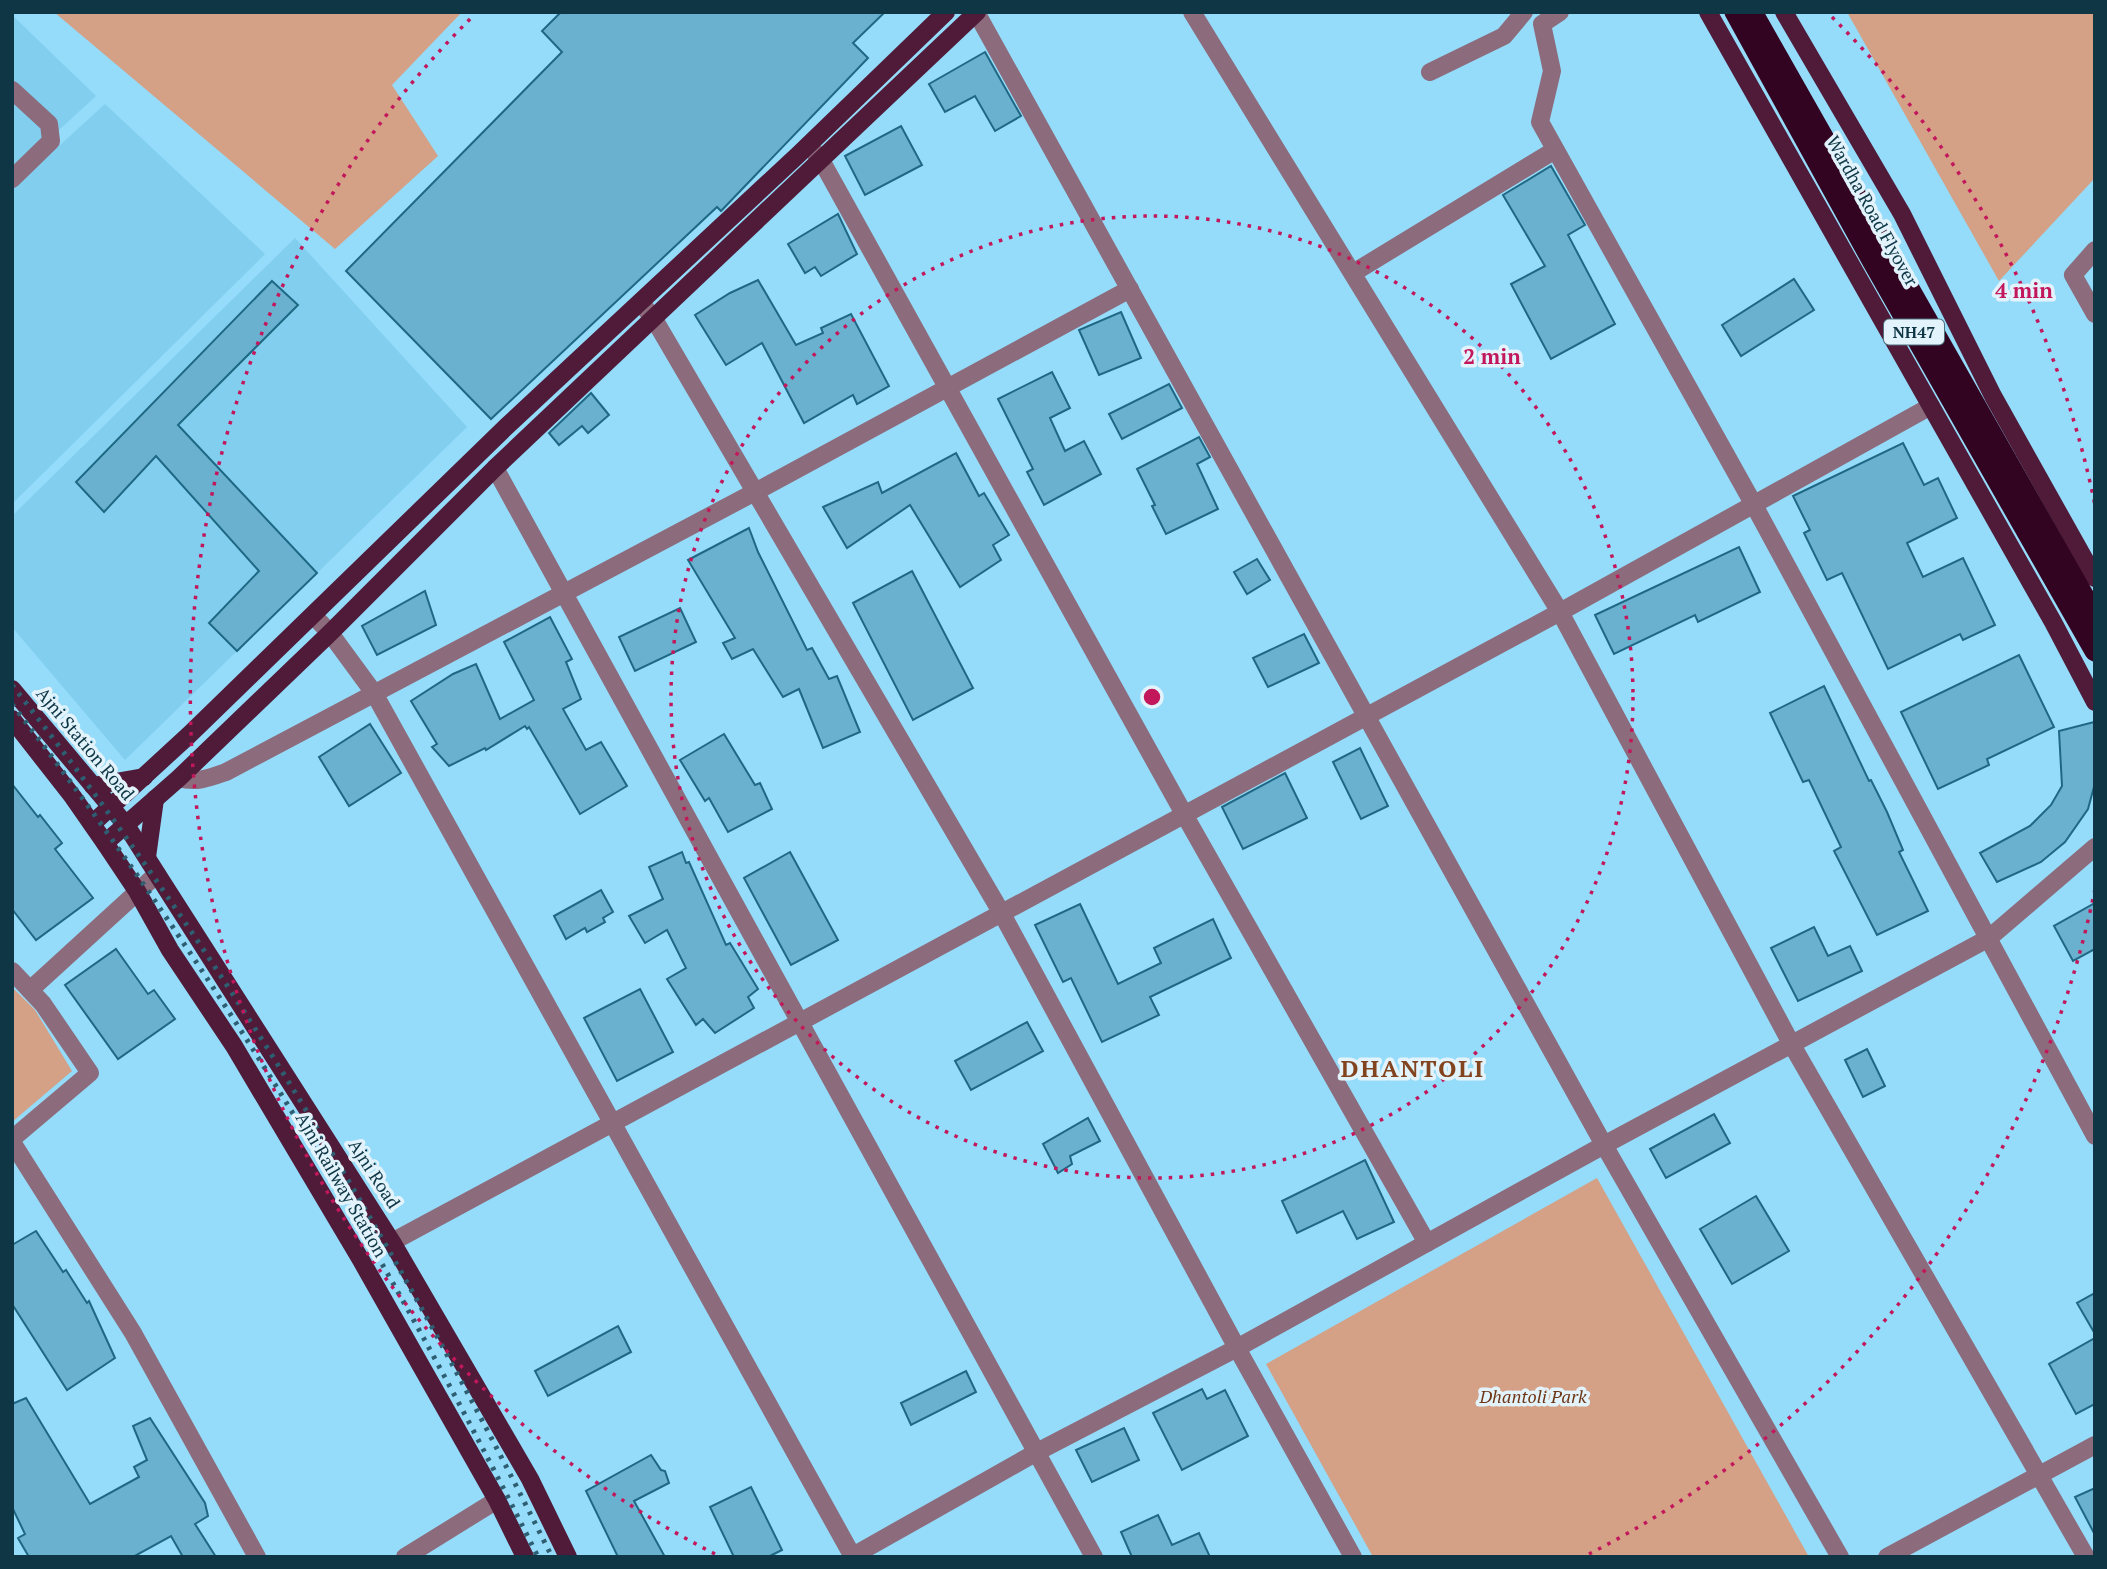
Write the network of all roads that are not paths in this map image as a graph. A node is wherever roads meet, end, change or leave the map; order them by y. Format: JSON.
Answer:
{"nodes":[{"id":1,"x":946,"y":12,"type":"edge"},
{"id":2,"x":976,"y":12,"type":"edge"},
{"id":3,"x":1192,"y":12,"type":"edge"},
{"id":4,"x":1524,"y":12,"type":"edge"},
{"id":5,"x":1560,"y":12,"type":"edge"},
{"id":6,"x":1708,"y":12,"type":"edge"},
{"id":7,"x":1735,"y":12,"type":"edge"},
{"id":8,"x":1752,"y":12,"type":"edge"},
{"id":9,"x":1786,"y":15,"type":"edge"},
{"id":10,"x":1430,"y":72,"type":"dead end"},
{"id":11,"x":12,"y":90,"type":"edge"},
{"id":12,"x":809,"y":145,"type":"junction"},
{"id":13,"x":1555,"y":150,"type":"junction"},
{"id":14,"x":821,"y":160,"type":"junction"},
{"id":15,"x":12,"y":179,"type":"edge"},
{"id":16,"x":2095,"y":250,"type":"edge"},
{"id":17,"x":1353,"y":273,"type":"junction"},
{"id":18,"x":1129,"y":289,"type":"junction"},
{"id":19,"x":640,"y":303,"type":"junction"},
{"id":20,"x":2095,"y":314,"type":"edge"},
{"id":21,"x":654,"y":319,"type":"junction"},
{"id":22,"x":947,"y":388,"type":"junction"},
{"id":23,"x":1931,"y":406,"type":"junction"},
{"id":24,"x":495,"y":468,"type":"junction"},
{"id":25,"x":755,"y":492,"type":"junction"},
{"id":26,"x":1754,"y":505,"type":"junction"},
{"id":27,"x":2095,"y":578,"type":"edge"},
{"id":28,"x":564,"y":592,"type":"junction"},
{"id":29,"x":1560,"y":612,"type":"junction"},
{"id":30,"x":313,"y":615,"type":"junction"},
{"id":31,"x":2095,"y":616,"type":"edge"},
{"id":32,"x":330,"y":633,"type":"junction"},
{"id":33,"x":2095,"y":651,"type":"edge"},
{"id":34,"x":12,"y":690,"type":"edge"},
{"id":35,"x":374,"y":693,"type":"junction"},
{"id":36,"x":2095,"y":702,"type":"edge"},
{"id":37,"x":1366,"y":716,"type":"junction"},
{"id":38,"x":12,"y":719,"type":"edge"},
{"id":39,"x":144,"y":777,"type":"junction"},
{"id":40,"x":179,"y":778,"type":"junction"},
{"id":41,"x":93,"y":786,"type":"junction"},
{"id":42,"x":155,"y":799,"type":"junction"},
{"id":43,"x":111,"y":808,"type":"junction"},
{"id":44,"x":1184,"y":814,"type":"junction"},
{"id":45,"x":92,"y":824,"type":"junction"},
{"id":46,"x":126,"y":825,"type":"junction"},
{"id":47,"x":105,"y":843,"type":"junction"},
{"id":48,"x":2095,"y":846,"type":"edge"},
{"id":49,"x":146,"y":858,"type":"junction"},
{"id":50,"x":158,"y":874,"type":"junction"},
{"id":51,"x":137,"y":891,"type":"junction"},
{"id":52,"x":1001,"y":912,"type":"junction"},
{"id":53,"x":1989,"y":938,"type":"junction"},
{"id":54,"x":12,"y":971,"type":"edge"},
{"id":55,"x":30,"y":990,"type":"junction"},
{"id":56,"x":801,"y":1022,"type":"junction"},
{"id":57,"x":1792,"y":1045,"type":"junction"},
{"id":58,"x":613,"y":1122,"type":"junction"},
{"id":59,"x":2095,"y":1136,"type":"edge"},
{"id":60,"x":12,"y":1140,"type":"edge"},
{"id":61,"x":1604,"y":1145,"type":"junction"},
{"id":62,"x":392,"y":1242,"type":"junction"},
{"id":63,"x":1427,"y":1243,"type":"junction"},
{"id":64,"x":1237,"y":1348,"type":"junction"},
{"id":65,"x":2095,"y":1445,"type":"edge"},
{"id":66,"x":1037,"y":1452,"type":"junction"},
{"id":67,"x":2038,"y":1476,"type":"junction"},
{"id":68,"x":497,"y":1500,"type":"junction"},
{"id":69,"x":257,"y":1557,"type":"edge"},
{"id":70,"x":405,"y":1557,"type":"edge"},
{"id":71,"x":525,"y":1557,"type":"edge"},
{"id":72,"x":568,"y":1557,"type":"edge"},
{"id":73,"x":852,"y":1557,"type":"edge"},
{"id":74,"x":1094,"y":1557,"type":"edge"},
{"id":75,"x":1353,"y":1557,"type":"edge"},
{"id":76,"x":1840,"y":1557,"type":"edge"},
{"id":77,"x":1886,"y":1557,"type":"edge"},
{"id":78,"x":2086,"y":1557,"type":"edge"}],
"edges":[{"from":1,"to":12,"type":"main road"},
{"from":2,"to":14,"type":"main road"},
{"from":2,"to":18,"type":"street"},
{"from":3,"to":17,"type":"street"},
{"from":4,"to":10,"type":"street"},
{"from":5,"to":13,"type":"street"},
{"from":6,"to":23,"type":"main road"},
{"from":7,"to":33,"type":"highway","name":"Wardha Road Flyover","number":"NH47"},
{"from":8,"to":31,"type":"highway","name":"Wardha Road Flyover","number":"NH47"},
{"from":9,"to":27,"type":"main road"},
{"from":11,"to":15,"type":"street"},
{"from":12,"to":14,"type":"street"},
{"from":12,"to":19,"type":"main road"},
{"from":13,"to":17,"type":"street"},
{"from":13,"to":26,"type":"street"},
{"from":14,"to":21,"type":"main road"},
{"from":14,"to":22,"type":"street"},
{"from":16,"to":20,"type":"street"},
{"from":17,"to":29,"type":"street"},
{"from":18,"to":22,"type":"street"},
{"from":18,"to":37,"type":"street"},
{"from":19,"to":21,"type":"street"},
{"from":19,"to":30,"type":"main road"},
{"from":21,"to":24,"type":"main road"},
{"from":21,"to":25,"type":"street"},
{"from":22,"to":25,"type":"street"},
{"from":22,"to":44,"type":"street"},
{"from":23,"to":26,"type":"street"},
{"from":23,"to":36,"type":"main road"},
{"from":24,"to":28,"type":"street"},
{"from":24,"to":32,"type":"main road"},
{"from":25,"to":28,"type":"street"},
{"from":25,"to":52,"type":"street"},
{"from":26,"to":29,"type":"street"},
{"from":26,"to":53,"type":"street"},
{"from":28,"to":35,"type":"street"},
{"from":28,"to":56,"type":"street"},
{"from":29,"to":37,"type":"street"},
{"from":29,"to":57,"type":"street"},
{"from":30,"to":32,"type":"street"},
{"from":30,"to":39,"type":"main road"},
{"from":32,"to":35,"type":"street"},
{"from":32,"to":40,"type":"main road"},
{"from":34,"to":41,"type":"main road","name":"Ajni Station Road"},
{"from":35,"to":40,"type":"street"},
{"from":35,"to":58,"type":"street"},
{"from":37,"to":44,"type":"street"},
{"from":37,"to":61,"type":"street"},
{"from":38,"to":45,"type":"main road","name":"Ajni Railway Station"},
{"from":39,"to":41,"type":"main road"},
{"from":39,"to":43,"type":"main road"},
{"from":40,"to":42,"type":"main road"},
{"from":41,"to":43,"type":"main road","name":"Ajni Station Road"},
{"from":42,"to":46,"type":"main road"},
{"from":42,"to":49,"type":"main road"},
{"from":43,"to":45,"type":"main road"},
{"from":43,"to":46,"type":"main road","name":"Ajni Station Road"},
{"from":44,"to":52,"type":"street"},
{"from":44,"to":63,"type":"street"},
{"from":45,"to":47,"type":"main road","name":"Ajni Railway Station"},
{"from":46,"to":47,"type":"main road"},
{"from":46,"to":49,"type":"main road","name":"Ajni Road"},
{"from":47,"to":51,"type":"main road","name":"Ajni Railway Station"},
{"from":48,"to":53,"type":"street"},
{"from":49,"to":50,"type":"main road","name":"Ajni Road"},
{"from":50,"to":51,"type":"street"},
{"from":50,"to":62,"type":"main road","name":"Ajni Road"},
{"from":51,"to":55,"type":"street"},
{"from":51,"to":68,"type":"main road","name":"Ajni Railway Station"},
{"from":52,"to":56,"type":"street"},
{"from":52,"to":64,"type":"street"},
{"from":53,"to":57,"type":"street"},
{"from":53,"to":59,"type":"street"},
{"from":54,"to":55,"type":"street"},
{"from":55,"to":60,"type":"street"},
{"from":56,"to":58,"type":"street"},
{"from":56,"to":66,"type":"street"},
{"from":57,"to":61,"type":"street"},
{"from":57,"to":67,"type":"street"},
{"from":58,"to":62,"type":"street"},
{"from":58,"to":73,"type":"street"},
{"from":60,"to":69,"type":"street"},
{"from":61,"to":63,"type":"street"},
{"from":61,"to":76,"type":"street"},
{"from":62,"to":72,"type":"main road","name":"Ajni Road"},
{"from":63,"to":64,"type":"street"},
{"from":64,"to":66,"type":"street"},
{"from":64,"to":75,"type":"street"},
{"from":65,"to":67,"type":"street"},
{"from":66,"to":73,"type":"street"},
{"from":66,"to":74,"type":"street"},
{"from":67,"to":77,"type":"street"},
{"from":67,"to":78,"type":"street"},
{"from":68,"to":70,"type":"street"},
{"from":68,"to":71,"type":"main road","name":"Ajni Railway Station"}]}
